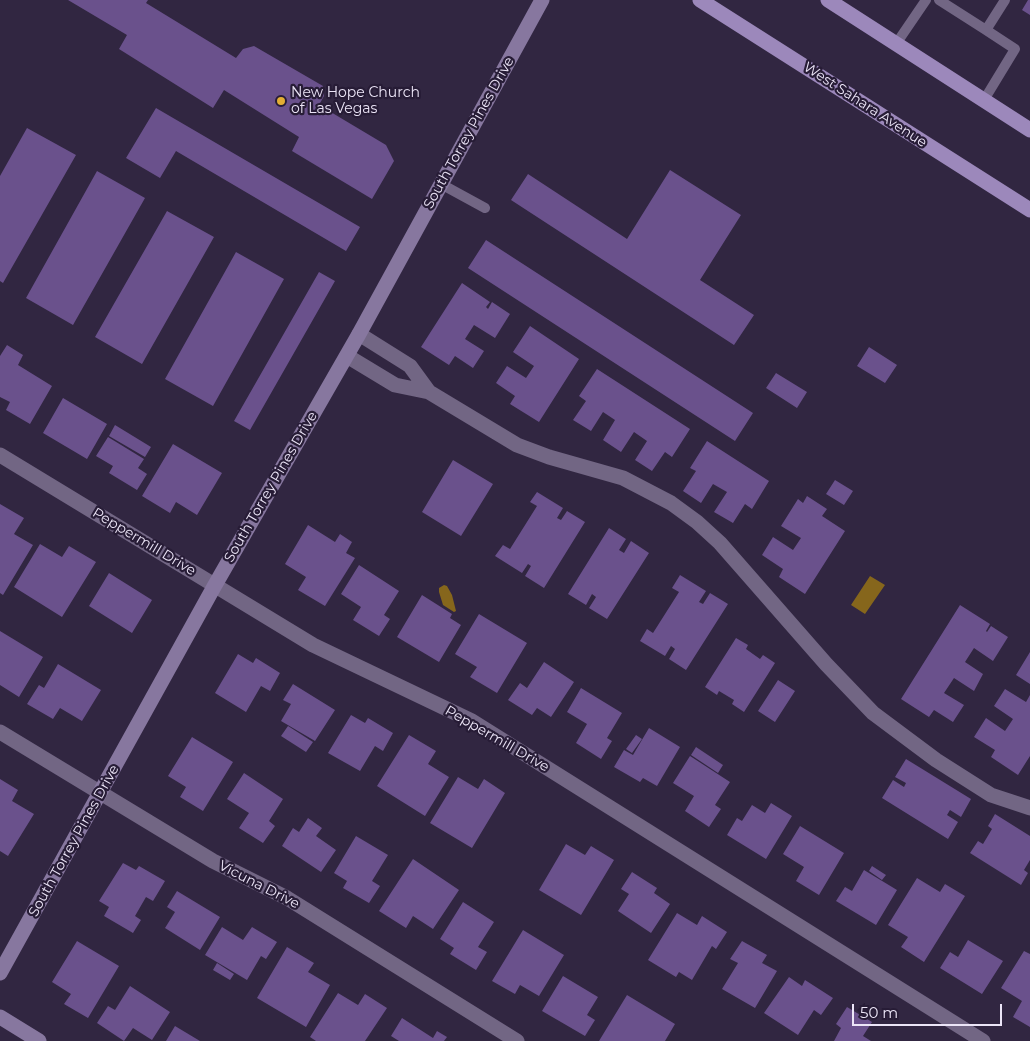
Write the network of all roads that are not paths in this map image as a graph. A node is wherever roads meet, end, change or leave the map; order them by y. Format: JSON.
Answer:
{"nodes":[{"id":1,"x":542,"y":0,"type":"edge"},
{"id":2,"x":700,"y":0,"type":"edge"},
{"id":3,"x":828,"y":0,"type":"edge"},
{"id":4,"x":926,"y":0,"type":"edge"},
{"id":5,"x":939,"y":0,"type":"edge"},
{"id":6,"x":1006,"y":0,"type":"edge"},
{"id":7,"x":986,"y":30,"type":"junction"},
{"id":8,"x":896,"y":44,"type":"junction"},
{"id":9,"x":984,"y":100,"type":"junction"},
{"id":10,"x":1030,"y":130,"type":"edge"},
{"id":11,"x":441,"y":184,"type":"junction"},
{"id":12,"x":1023,"y":200,"type":"edge"},
{"id":13,"x":485,"y":208,"type":"dead end"},
{"id":14,"x":1030,"y":210,"type":"edge"},
{"id":15,"x":359,"y":334,"type":"junction"},
{"id":16,"x":347,"y":356,"type":"junction"},
{"id":17,"x":429,"y":392,"type":"junction"},
{"id":18,"x":0,"y":455,"type":"edge"},
{"id":19,"x":215,"y":585,"type":"junction"},
{"id":20,"x":0,"y":732,"type":"edge"},
{"id":21,"x":101,"y":793,"type":"junction"},
{"id":22,"x":1030,"y":808,"type":"edge"},
{"id":23,"x":0,"y":973,"type":"edge"},
{"id":24,"x":0,"y":1017,"type":"edge"},
{"id":25,"x":39,"y":1041,"type":"edge"},
{"id":26,"x":517,"y":1041,"type":"edge"},
{"id":27,"x":984,"y":1041,"type":"edge"}],
"edges":[{"from":1,"to":11,"type":"main road","name":"South Torrey Pines Drive"},
{"from":2,"to":12,"type":"main road","name":"West Sahara Avenue"},
{"from":3,"to":8,"type":"main road"},
{"from":4,"to":8,"type":"lane"},
{"from":5,"to":7,"type":"lane"},
{"from":6,"to":7,"type":"lane"},
{"from":7,"to":9,"type":"lane"},
{"from":8,"to":9,"type":"main road"},
{"from":9,"to":10,"type":"main road"},
{"from":11,"to":13,"type":"lane"},
{"from":11,"to":15,"type":"main road","name":"South Torrey Pines Drive"},
{"from":12,"to":14,"type":"main road","name":"West Sahara Avenue"},
{"from":15,"to":16,"type":"main road","name":"South Torrey Pines Drive"},
{"from":15,"to":17,"type":"street"},
{"from":16,"to":17,"type":"street"},
{"from":16,"to":19,"type":"main road","name":"South Torrey Pines Drive"},
{"from":17,"to":22,"type":"street"},
{"from":18,"to":19,"type":"street","name":"Peppermill Drive"},
{"from":19,"to":21,"type":"main road","name":"South Torrey Pines Drive"},
{"from":19,"to":27,"type":"street","name":"Peppermill Drive"},
{"from":20,"to":21,"type":"street","name":"Vicuna Drive"},
{"from":21,"to":23,"type":"main road","name":"South Torrey Pines Drive"},
{"from":21,"to":26,"type":"street","name":"Vicuna Drive"},
{"from":24,"to":25,"type":"main road"}]}
